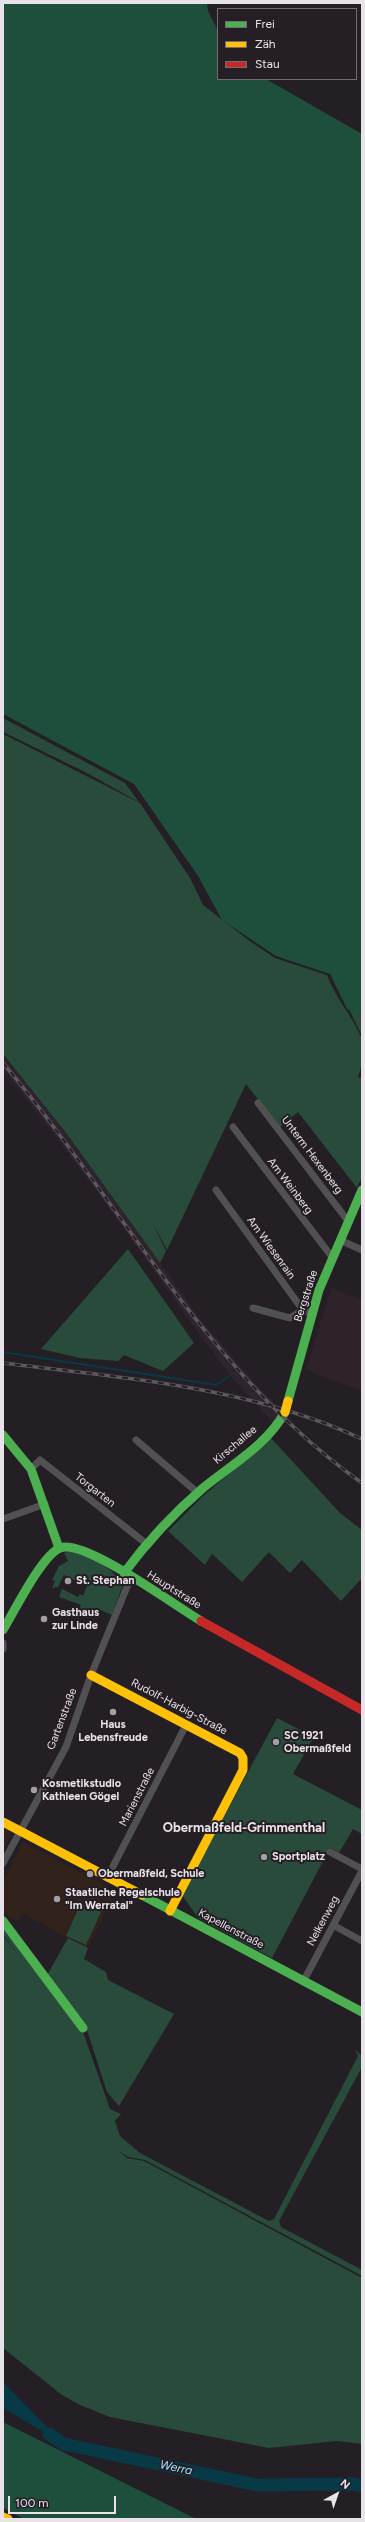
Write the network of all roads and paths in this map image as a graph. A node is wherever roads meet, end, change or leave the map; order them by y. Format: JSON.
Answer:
{"nodes":[{"id":1,"x":258,"y":1103,"type":"dead end"},
{"id":2,"x":233,"y":1127,"type":"dead end"},
{"id":3,"x":216,"y":1190,"type":"dead end"},
{"id":4,"x":362,"y":1190,"type":"edge"},
{"id":5,"x":348,"y":1221,"type":"junction"},
{"id":6,"x":340,"y":1240,"type":"junction"},
{"id":7,"x":362,"y":1250,"type":"edge"},
{"id":8,"x":332,"y":1257,"type":"junction"},
{"id":9,"x":253,"y":1308,"type":"dead end"},
{"id":10,"x":303,"y":1310,"type":"junction"},
{"id":11,"x":312,"y":1314,"type":"junction"},
{"id":12,"x":285,"y":1412,"type":"joint"},
{"id":13,"x":3,"y":1434,"type":"edge"},
{"id":14,"x":136,"y":1440,"type":"dead end"},
{"id":15,"x":30,"y":1469,"type":"junction"},
{"id":16,"x":198,"y":1493,"type":"junction"},
{"id":17,"x":45,"y":1504,"type":"junction"},
{"id":18,"x":3,"y":1519,"type":"edge"},
{"id":19,"x":148,"y":1545,"type":"junction"},
{"id":20,"x":59,"y":1548,"type":"junction"},
{"id":21,"x":128,"y":1575,"type":"junction"},
{"id":22,"x":3,"y":1630,"type":"edge"},
{"id":23,"x":3,"y":1643,"type":"edge"},
{"id":24,"x":3,"y":1649,"type":"edge"},
{"id":25,"x":91,"y":1675,"type":"junction"},
{"id":26,"x":362,"y":1710,"type":"edge"},
{"id":27,"x":186,"y":1725,"type":"junction"},
{"id":28,"x":3,"y":1822,"type":"edge"},
{"id":29,"x":20,"y":1832,"type":"junction"},
{"id":30,"x":330,"y":1852,"type":"dead end"},
{"id":31,"x":3,"y":1863,"type":"edge"},
{"id":32,"x":362,"y":1870,"type":"edge"},
{"id":33,"x":107,"y":1878,"type":"junction"},
{"id":34,"x":170,"y":1911,"type":"junction"},
{"id":35,"x":3,"y":1921,"type":"edge"},
{"id":36,"x":333,"y":1925,"type":"junction"},
{"id":37,"x":362,"y":1941,"type":"edge"},
{"id":38,"x":303,"y":1982,"type":"junction"},
{"id":39,"x":362,"y":2012,"type":"edge"},
{"id":40,"x":82,"y":2028,"type":"dead end"},
{"id":41,"x":3,"y":2517,"type":"edge"},
{"id":42,"x":8,"y":2519,"type":"edge"}],
"edges":[{"from":1,"to":5,"type":"street","name":"Unterm Hexenberg"},
{"from":2,"to":8,"type":"street","name":"Am Weinberg"},
{"from":3,"to":10,"type":"street","name":"Am Wiesenrain"},
{"from":4,"to":5,"type":"street","name":"Bergstraße"},
{"from":5,"to":6,"type":"street","name":"Bergstraße"},
{"from":6,"to":7,"type":"street"},
{"from":6,"to":8,"type":"street","name":"Bergstraße"},
{"from":8,"to":11,"type":"street","name":"Bergstraße"},
{"from":9,"to":10,"type":"street"},
{"from":10,"to":11,"type":"street"},
{"from":11,"to":12,"type":"street","name":"Bergstraße","bridge":true},
{"from":12,"to":16,"type":"street","name":"Kirschallee"},
{"from":13,"to":15,"type":"street"},
{"from":14,"to":16,"type":"street"},
{"from":15,"to":17,"type":"street"},
{"from":15,"to":19,"type":"street","name":"Torgarten"},
{"from":16,"to":19,"type":"street","name":"Kirschallee"},
{"from":17,"to":18,"type":"street"},
{"from":17,"to":20,"type":"street"},
{"from":19,"to":21,"type":"street","name":"Kirschallee"},
{"from":20,"to":21,"type":"street","name":"Hauptstraße"},
{"from":20,"to":22,"type":"street"},
{"from":21,"to":25,"type":"street","name":"Gartenstraße"},
{"from":21,"to":26,"type":"street","name":"Hauptstraße"},
{"from":23,"to":24,"type":"street"},
{"from":25,"to":27,"type":"street","name":"Rudolf-Harbig-Straße"},
{"from":25,"to":29,"type":"street","name":"Gartenstraße"},
{"from":27,"to":33,"type":"street","name":"Marienstraße"},
{"from":27,"to":34,"type":"street","name":"Rudolf-Harbig-Straße"},
{"from":28,"to":29,"type":"street","name":"Kapellenstraße"},
{"from":29,"to":31,"type":"street","name":"Gartenstraße"},
{"from":29,"to":33,"type":"street","name":"Kapellenstraße"},
{"from":30,"to":32,"type":"street","name":"Nelkenweg"},
{"from":32,"to":36,"type":"street","name":"Nelkenweg"},
{"from":33,"to":34,"type":"street","name":"Kapellenstraße"},
{"from":34,"to":38,"type":"street","name":"Kapellenstraße"},
{"from":35,"to":40,"type":"street"},
{"from":36,"to":37,"type":"street"},
{"from":36,"to":38,"type":"street","name":"Nelkenweg"},
{"from":38,"to":39,"type":"street","name":"Kapellenstraße"},
{"from":41,"to":42,"type":"street"}]}
